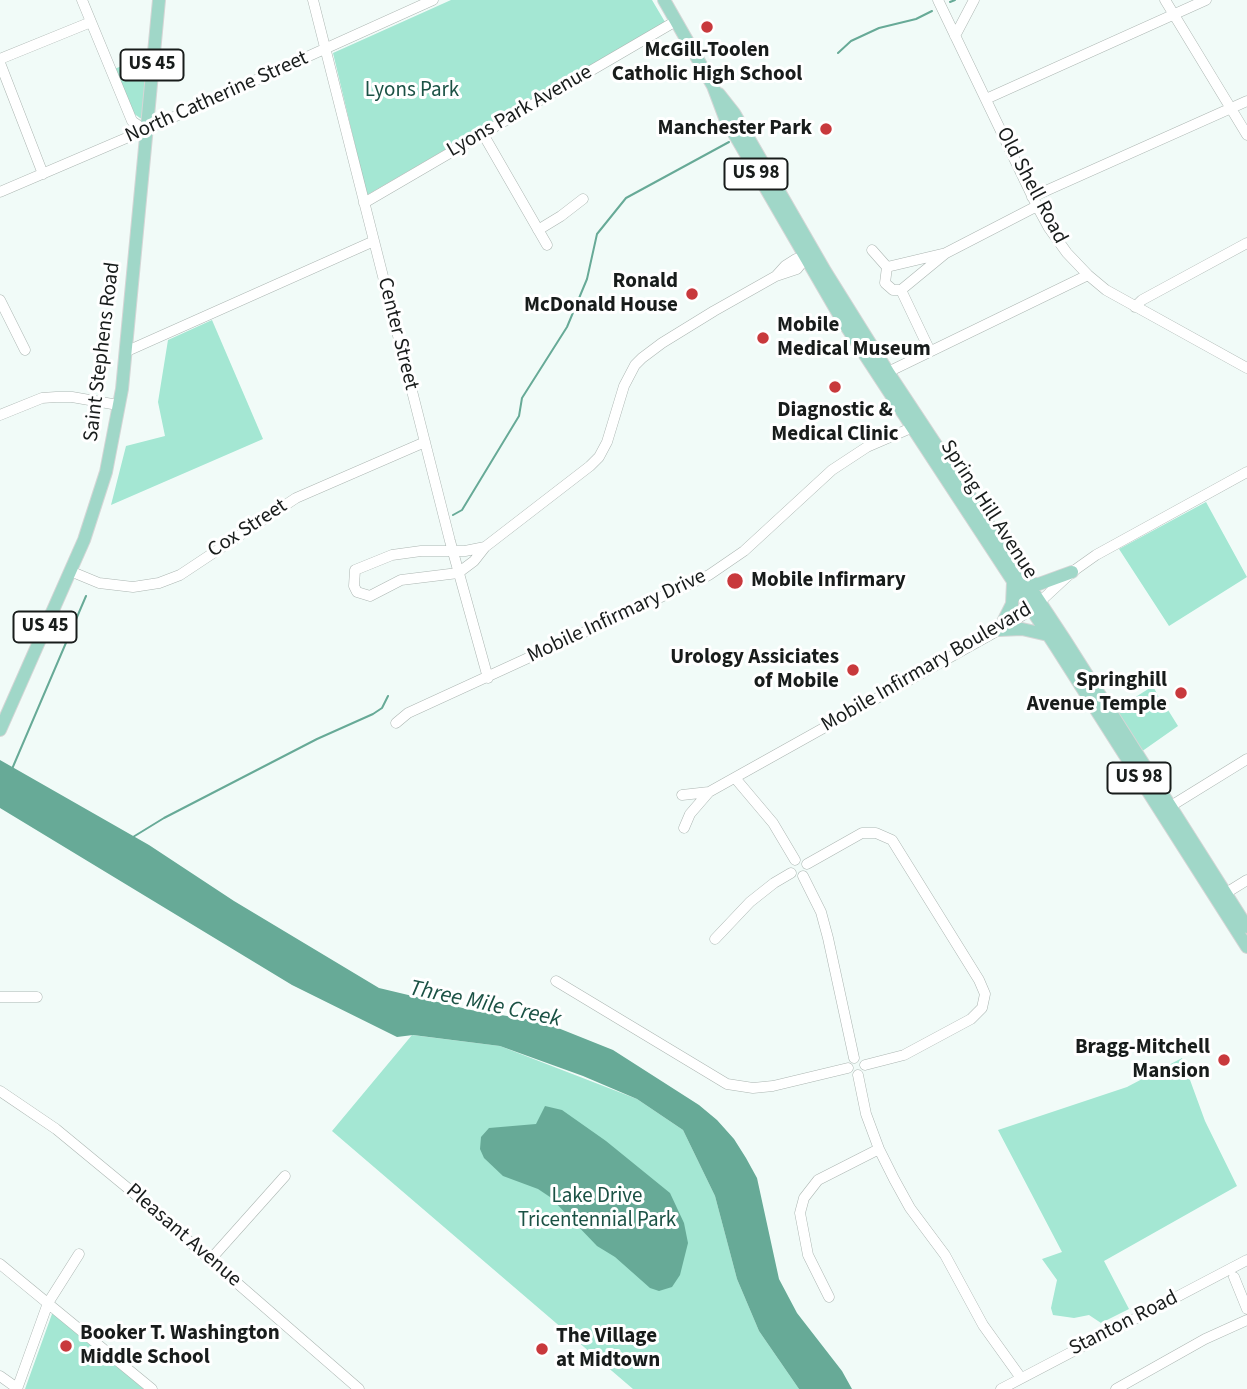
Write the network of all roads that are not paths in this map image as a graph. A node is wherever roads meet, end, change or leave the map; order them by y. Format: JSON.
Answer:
{"nodes":[{"id":1,"x":82,"y":0,"type":"edge"},
{"id":2,"x":159,"y":0,"type":"edge"},
{"id":3,"x":313,"y":0,"type":"edge"},
{"id":4,"x":433,"y":0,"type":"edge"},
{"id":5,"x":664,"y":0,"type":"edge"},
{"id":6,"x":938,"y":0,"type":"edge"},
{"id":7,"x":974,"y":0,"type":"edge"},
{"id":8,"x":1165,"y":0,"type":"edge"},
{"id":9,"x":1206,"y":0,"type":"edge"},
{"id":10,"x":1174,"y":14,"type":"junction"},
{"id":11,"x":963,"y":18,"type":"junction"},
{"id":12,"x":948,"y":20,"type":"junction"},
{"id":13,"x":676,"y":21,"type":"junction"},
{"id":14,"x":91,"y":22,"type":"junction"},
{"id":15,"x":955,"y":36,"type":"junction"},
{"id":16,"x":325,"y":49,"type":"junction"},
{"id":17,"x":0,"y":61,"type":"edge"},
{"id":18,"x":713,"y":86,"type":"junction"},
{"id":19,"x":986,"y":99,"type":"junction"},
{"id":20,"x":1247,"y":101,"type":"edge"},
{"id":21,"x":1231,"y":108,"type":"junction"},
{"id":22,"x":145,"y":130,"type":"junction"},
{"id":23,"x":483,"y":134,"type":"junction"},
{"id":24,"x":1247,"y":135,"type":"edge"},
{"id":25,"x":43,"y":174,"type":"junction"},
{"id":26,"x":0,"y":192,"type":"edge"},
{"id":27,"x":583,"y":199,"type":"dead end"},
{"id":28,"x":1035,"y":201,"type":"junction"},
{"id":29,"x":364,"y":203,"type":"junction"},
{"id":30,"x":538,"y":230,"type":"junction"},
{"id":31,"x":794,"y":240,"type":"junction"},
{"id":32,"x":374,"y":242,"type":"junction"},
{"id":33,"x":1247,"y":243,"type":"edge"},
{"id":34,"x":547,"y":245,"type":"dead end"},
{"id":35,"x":872,"y":250,"type":"dead end"},
{"id":36,"x":946,"y":253,"type":"junction"},
{"id":37,"x":810,"y":256,"type":"junction"},
{"id":38,"x":887,"y":267,"type":"junction"},
{"id":39,"x":788,"y":269,"type":"junction"},
{"id":40,"x":1088,"y":275,"type":"junction"},
{"id":41,"x":817,"y":279,"type":"junction"},
{"id":42,"x":901,"y":290,"type":"junction"},
{"id":43,"x":0,"y":300,"type":"edge"},
{"id":44,"x":1135,"y":307,"type":"junction"},
{"id":45,"x":25,"y":349,"type":"dead end"},
{"id":46,"x":930,"y":351,"type":"junction"},
{"id":47,"x":125,"y":352,"type":"junction"},
{"id":48,"x":1247,"y":368,"type":"edge"},
{"id":49,"x":888,"y":372,"type":"junction"},
{"id":50,"x":118,"y":405,"type":"junction"},
{"id":51,"x":0,"y":415,"type":"edge"},
{"id":52,"x":916,"y":426,"type":"junction"},
{"id":53,"x":425,"y":442,"type":"junction"},
{"id":54,"x":1247,"y":472,"type":"edge"},
{"id":55,"x":485,"y":547,"type":"junction"},
{"id":56,"x":453,"y":552,"type":"junction"},
{"id":57,"x":70,"y":571,"type":"junction"},
{"id":58,"x":1072,"y":572,"type":"junction"},
{"id":59,"x":458,"y":573,"type":"junction"},
{"id":60,"x":1013,"y":582,"type":"junction"},
{"id":61,"x":1027,"y":584,"type":"junction"},
{"id":62,"x":1036,"y":606,"type":"junction"},
{"id":63,"x":999,"y":629,"type":"junction"},
{"id":64,"x":1048,"y":635,"type":"junction"},
{"id":65,"x":486,"y":672,"type":"junction"},
{"id":66,"x":396,"y":723,"type":"dead end"},
{"id":67,"x":0,"y":730,"type":"edge"},
{"id":68,"x":1247,"y":759,"type":"edge"},
{"id":69,"x":736,"y":778,"type":"junction"},
{"id":70,"x":709,"y":792,"type":"junction"},
{"id":71,"x":682,"y":795,"type":"dead end"},
{"id":72,"x":1171,"y":806,"type":"junction"},
{"id":73,"x":684,"y":828,"type":"dead end"},
{"id":74,"x":795,"y":860,"type":"junction"},
{"id":75,"x":807,"y":864,"type":"junction"},
{"id":76,"x":791,"y":873,"type":"junction"},
{"id":77,"x":803,"y":877,"type":"junction"},
{"id":78,"x":1247,"y":880,"type":"edge"},
{"id":79,"x":1226,"y":892,"type":"junction"},
{"id":80,"x":1247,"y":927,"type":"edge"},
{"id":81,"x":715,"y":939,"type":"dead end"},
{"id":82,"x":1247,"y":947,"type":"edge"},
{"id":83,"x":556,"y":981,"type":"dead end"},
{"id":84,"x":0,"y":997,"type":"edge"},
{"id":85,"x":37,"y":998,"type":"dead end"},
{"id":86,"x":854,"y":1058,"type":"junction"},
{"id":87,"x":865,"y":1065,"type":"junction"},
{"id":88,"x":848,"y":1068,"type":"junction"},
{"id":89,"x":858,"y":1075,"type":"junction"},
{"id":90,"x":0,"y":1091,"type":"edge"},
{"id":91,"x":878,"y":1150,"type":"junction"},
{"id":92,"x":285,"y":1176,"type":"dead end"},
{"id":93,"x":79,"y":1254,"type":"dead end"},
{"id":94,"x":210,"y":1260,"type":"junction"},
{"id":95,"x":1247,"y":1260,"type":"edge"},
{"id":96,"x":0,"y":1264,"type":"edge"},
{"id":97,"x":1234,"y":1277,"type":"dead end"},
{"id":98,"x":830,"y":1297,"type":"dead end"},
{"id":99,"x":48,"y":1303,"type":"junction"},
{"id":100,"x":1247,"y":1309,"type":"edge"},
{"id":101,"x":1247,"y":1320,"type":"edge"},
{"id":102,"x":0,"y":1376,"type":"edge"},
{"id":103,"x":1021,"y":1378,"type":"junction"},
{"id":104,"x":17,"y":1388,"type":"edge"},
{"id":105,"x":152,"y":1389,"type":"edge"},
{"id":106,"x":359,"y":1389,"type":"edge"},
{"id":107,"x":1001,"y":1389,"type":"edge"},
{"id":108,"x":1116,"y":1389,"type":"edge"}],
"edges":[{"from":1,"to":14,"type":"street"},
{"from":2,"to":22,"type":"main road","name":"Saint Stephens Road","number":"US 45"},
{"from":3,"to":16,"type":"street","name":"Center Street"},
{"from":4,"to":16,"type":"street","name":"North Catherine Street"},
{"from":5,"to":13,"type":"main road","name":"Spring Hill Avenue","number":"US 98"},
{"from":6,"to":12,"type":"street","name":"Old Shell Road"},
{"from":7,"to":11,"type":"street"},
{"from":8,"to":10,"type":"street"},
{"from":9,"to":10,"type":"street"},
{"from":10,"to":19,"type":"street"},
{"from":10,"to":21,"type":"street"},
{"from":11,"to":12,"type":"street"},
{"from":11,"to":15,"type":"street"},
{"from":12,"to":15,"type":"street","name":"Old Shell Road"},
{"from":13,"to":18,"type":"main road","name":"Spring Hill Avenue","number":"US 98"},
{"from":13,"to":23,"type":"street","name":"Lyons Park Avenue"},
{"from":14,"to":17,"type":"street"},
{"from":14,"to":22,"type":"street"},
{"from":15,"to":19,"type":"street","name":"Old Shell Road"},
{"from":16,"to":22,"type":"street","name":"North Catherine Street"},
{"from":16,"to":29,"type":"street","name":"Center Street"},
{"from":17,"to":25,"type":"street"},
{"from":18,"to":31,"type":"main road","name":"Spring Hill Avenue","number":"US 98"},
{"from":18,"to":37,"type":"main road","name":"Spring Hill Avenue","number":"US 98"},
{"from":19,"to":28,"type":"street","name":"Old Shell Road"},
{"from":20,"to":21,"type":"street"},
{"from":21,"to":24,"type":"street"},
{"from":21,"to":28,"type":"street"},
{"from":22,"to":25,"type":"street","name":"North Catherine Street"},
{"from":22,"to":47,"type":"main road","name":"Saint Stephens Road","number":"US 45"},
{"from":23,"to":29,"type":"street","name":"Lyons Park Avenue"},
{"from":23,"to":30,"type":"street"},
{"from":25,"to":26,"type":"street","name":"North Catherine Street"},
{"from":27,"to":30,"type":"street"},
{"from":28,"to":36,"type":"street"},
{"from":28,"to":40,"type":"street","name":"Old Shell Road"},
{"from":29,"to":32,"type":"street","name":"Center Street"},
{"from":30,"to":34,"type":"street"},
{"from":31,"to":37,"type":"main road","name":"Spring Hill Avenue","number":"US 98"},
{"from":31,"to":39,"type":"street"},
{"from":32,"to":47,"type":"street"},
{"from":32,"to":53,"type":"street","name":"Center Street"},
{"from":33,"to":44,"type":"street"},
{"from":35,"to":38,"type":"street"},
{"from":36,"to":38,"type":"street"},
{"from":36,"to":42,"type":"street"},
{"from":37,"to":39,"type":"street"},
{"from":37,"to":41,"type":"main road","name":"Spring Hill Avenue","number":"US 98"},
{"from":37,"to":49,"type":"main road","name":"Spring Hill Avenue","number":"US 98"},
{"from":38,"to":42,"type":"street"},
{"from":39,"to":41,"type":"street"},
{"from":39,"to":55,"type":"street"},
{"from":40,"to":44,"type":"street","name":"Old Shell Road"},
{"from":40,"to":46,"type":"street"},
{"from":41,"to":52,"type":"main road","name":"Spring Hill Avenue","number":"US 98"},
{"from":42,"to":46,"type":"street"},
{"from":43,"to":45,"type":"street"},
{"from":44,"to":48,"type":"street","name":"Old Shell Road"},
{"from":46,"to":49,"type":"street"},
{"from":47,"to":50,"type":"main road","name":"Saint Stephens Road","number":"US 45"},
{"from":49,"to":52,"type":"main road","name":"Spring Hill Avenue","number":"US 98"},
{"from":50,"to":51,"type":"street"},
{"from":50,"to":57,"type":"main road","name":"Saint Stephens Road","number":"US 45"},
{"from":52,"to":60,"type":"main road","name":"Spring Hill Avenue","number":"US 98"},
{"from":52,"to":61,"type":"main road","name":"Spring Hill Avenue","number":"US 98"},
{"from":52,"to":65,"type":"street","name":"Mobile Infirmary Drive"},
{"from":53,"to":56,"type":"street","name":"Center Street"},
{"from":53,"to":57,"type":"street","name":"Cox Street"},
{"from":54,"to":58,"type":"street","name":"Mobile Infirmary Boulevard"},
{"from":55,"to":56,"type":"street"},
{"from":55,"to":59,"type":"street"},
{"from":56,"to":59,"type":"street","name":"Center Street"},
{"from":56,"to":59,"type":"street"},
{"from":57,"to":67,"type":"main road","name":"Saint Stephens Road","number":"US 45"},
{"from":58,"to":61,"type":"main road"},
{"from":58,"to":62,"type":"street","name":"Mobile Infirmary Boulevard"},
{"from":59,"to":65,"type":"street","name":"Center Street"},
{"from":60,"to":62,"type":"main road","name":"Spring Hill Avenue","number":"US 98"},
{"from":60,"to":63,"type":"main road"},
{"from":61,"to":62,"type":"main road","name":"Spring Hill Avenue","number":"US 98"},
{"from":62,"to":63,"type":"street","name":"Mobile Infirmary Boulevard"},
{"from":62,"to":64,"type":"main road","name":"Spring Hill Avenue","number":"US 98"},
{"from":62,"to":72,"type":"main road","name":"Spring Hill Avenue","number":"US 98"},
{"from":63,"to":64,"type":"main road"},
{"from":63,"to":69,"type":"street","name":"Mobile Infirmary Boulevard"},
{"from":64,"to":82,"type":"main road","name":"Spring Hill Avenue","number":"US 98"},
{"from":65,"to":66,"type":"street","name":"Mobile Infirmary Drive"},
{"from":68,"to":72,"type":"street"},
{"from":69,"to":70,"type":"street","name":"Mobile Infirmary Boulevard"},
{"from":69,"to":74,"type":"street"},
{"from":70,"to":71,"type":"street","name":"Mobile Infirmary Boulevard"},
{"from":70,"to":73,"type":"street","name":"Mobile Infirmary Boulevard"},
{"from":72,"to":79,"type":"main road","name":"Spring Hill Avenue","number":"US 98"},
{"from":74,"to":75,"type":"street"},
{"from":74,"to":76,"type":"street"},
{"from":75,"to":77,"type":"street"},
{"from":75,"to":87,"type":"street"},
{"from":76,"to":77,"type":"street"},
{"from":76,"to":81,"type":"street"},
{"from":77,"to":86,"type":"street"},
{"from":78,"to":79,"type":"street"},
{"from":79,"to":80,"type":"main road","name":"Spring Hill Avenue","number":"US 98"},
{"from":83,"to":88,"type":"street"},
{"from":84,"to":85,"type":"street"},
{"from":86,"to":87,"type":"street"},
{"from":86,"to":88,"type":"street"},
{"from":87,"to":89,"type":"street"},
{"from":88,"to":89,"type":"street"},
{"from":89,"to":91,"type":"street"},
{"from":90,"to":94,"type":"street","name":"Pleasant Avenue"},
{"from":91,"to":98,"type":"street"},
{"from":91,"to":103,"type":"street"},
{"from":92,"to":94,"type":"street"},
{"from":93,"to":99,"type":"street"},
{"from":94,"to":106,"type":"street","name":"Pleasant Avenue"},
{"from":95,"to":103,"type":"street","name":"Stanton Road"},
{"from":96,"to":99,"type":"street"},
{"from":97,"to":100,"type":"street"},
{"from":99,"to":104,"type":"street"},
{"from":99,"to":105,"type":"street"},
{"from":101,"to":108,"type":"street"},
{"from":102,"to":104,"type":"street"},
{"from":103,"to":107,"type":"street","name":"Stanton Road"}]}
